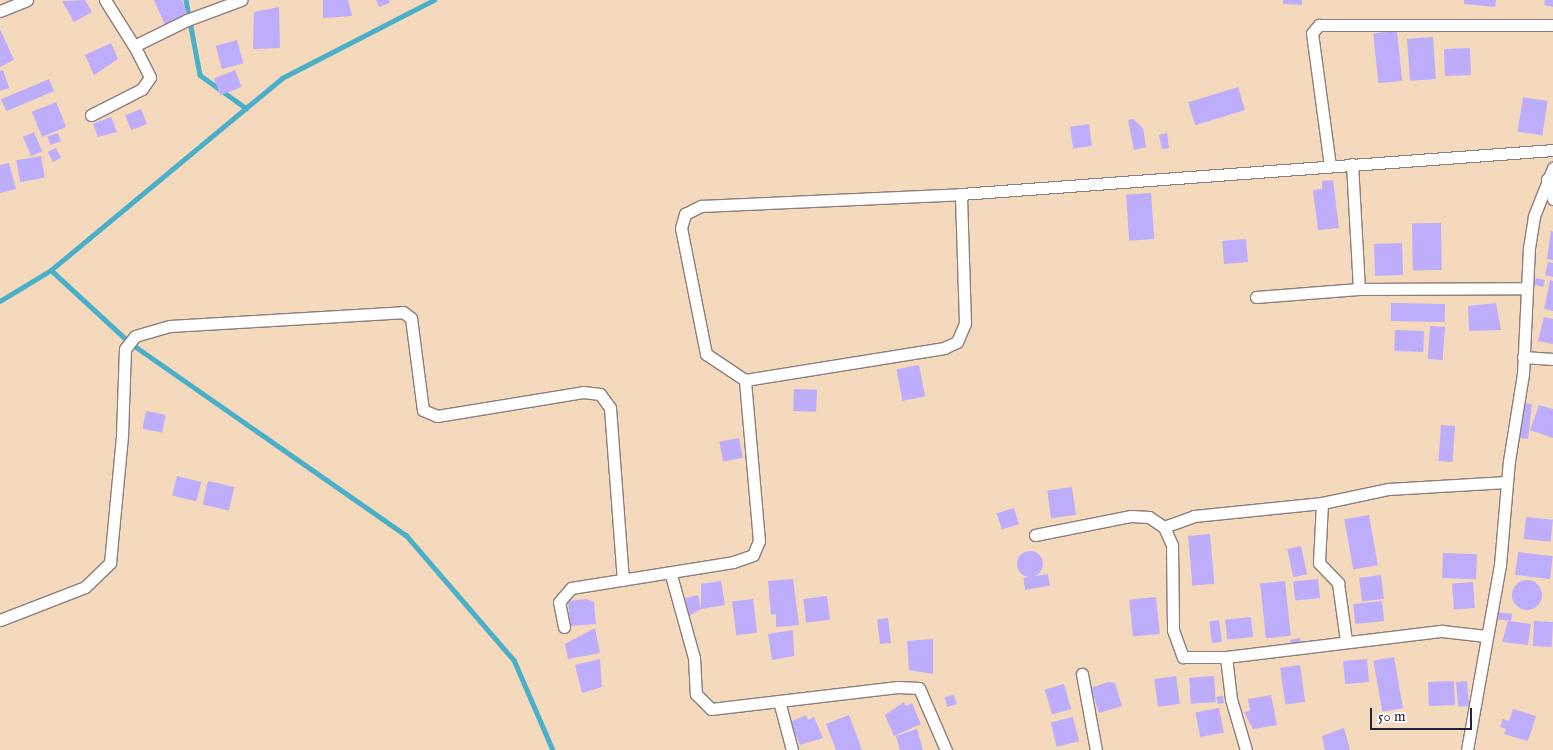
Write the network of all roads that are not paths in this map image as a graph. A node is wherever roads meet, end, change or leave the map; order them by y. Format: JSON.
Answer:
{"nodes":[{"id":1,"x":27,"y":0,"type":"edge"},
{"id":2,"x":105,"y":0,"type":"edge"},
{"id":3,"x":241,"y":0,"type":"edge"},
{"id":4,"x":0,"y":11,"type":"edge"},
{"id":5,"x":1553,"y":25,"type":"edge"},
{"id":6,"x":134,"y":46,"type":"junction"},
{"id":7,"x":91,"y":115,"type":"dead end"},
{"id":8,"x":1553,"y":150,"type":"edge"},
{"id":9,"x":1352,"y":164,"type":"junction"},
{"id":10,"x":1330,"y":166,"type":"junction"},
{"id":11,"x":1553,"y":168,"type":"edge"},
{"id":12,"x":1547,"y":179,"type":"junction"},
{"id":13,"x":961,"y":194,"type":"junction"},
{"id":14,"x":1553,"y":199,"type":"edge"},
{"id":15,"x":1524,"y":288,"type":"junction"},
{"id":16,"x":1359,"y":289,"type":"junction"},
{"id":17,"x":1256,"y":297,"type":"dead end"},
{"id":18,"x":1523,"y":356,"type":"junction"},
{"id":19,"x":1553,"y":359,"type":"edge"},
{"id":20,"x":745,"y":380,"type":"junction"},
{"id":21,"x":1507,"y":482,"type":"junction"},
{"id":22,"x":1322,"y":503,"type":"junction"},
{"id":23,"x":1164,"y":527,"type":"junction"},
{"id":24,"x":1036,"y":535,"type":"dead end"},
{"id":25,"x":671,"y":575,"type":"junction"},
{"id":26,"x":623,"y":580,"type":"junction"},
{"id":27,"x":0,"y":620,"type":"edge"},
{"id":28,"x":564,"y":627,"type":"dead end"},
{"id":29,"x":1486,"y":636,"type":"junction"},
{"id":30,"x":1346,"y":641,"type":"junction"},
{"id":31,"x":1226,"y":657,"type":"junction"},
{"id":32,"x":1082,"y":674,"type":"dead end"},
{"id":33,"x":779,"y":701,"type":"junction"},
{"id":34,"x":792,"y":750,"type":"edge"},
{"id":35,"x":946,"y":750,"type":"edge"},
{"id":36,"x":1096,"y":750,"type":"edge"},
{"id":37,"x":1246,"y":750,"type":"edge"},
{"id":38,"x":1466,"y":750,"type":"edge"}],
"edges":[{"from":1,"to":4,"type":"street"},
{"from":2,"to":6,"type":"street"},
{"from":3,"to":6,"type":"street"},
{"from":5,"to":10,"type":"street"},
{"from":6,"to":7,"type":"street"},
{"from":8,"to":9,"type":"street"},
{"from":9,"to":10,"type":"street"},
{"from":9,"to":16,"type":"street"},
{"from":10,"to":13,"type":"street"},
{"from":11,"to":12,"type":"street"},
{"from":12,"to":14,"type":"street"},
{"from":12,"to":15,"type":"street"},
{"from":13,"to":20,"type":"street"},
{"from":13,"to":20,"type":"street"},
{"from":15,"to":16,"type":"street"},
{"from":15,"to":18,"type":"street"},
{"from":16,"to":17,"type":"street"},
{"from":18,"to":19,"type":"street"},
{"from":18,"to":21,"type":"street"},
{"from":20,"to":25,"type":"street"},
{"from":21,"to":22,"type":"street"},
{"from":21,"to":29,"type":"street"},
{"from":22,"to":23,"type":"street"},
{"from":22,"to":30,"type":"street"},
{"from":23,"to":24,"type":"street"},
{"from":23,"to":31,"type":"street"},
{"from":25,"to":26,"type":"street"},
{"from":25,"to":33,"type":"street"},
{"from":26,"to":27,"type":"street"},
{"from":26,"to":28,"type":"street"},
{"from":29,"to":30,"type":"street"},
{"from":29,"to":38,"type":"street"},
{"from":30,"to":31,"type":"street"},
{"from":31,"to":37,"type":"street"},
{"from":32,"to":36,"type":"street"},
{"from":33,"to":34,"type":"street"},
{"from":33,"to":35,"type":"street"}]}
